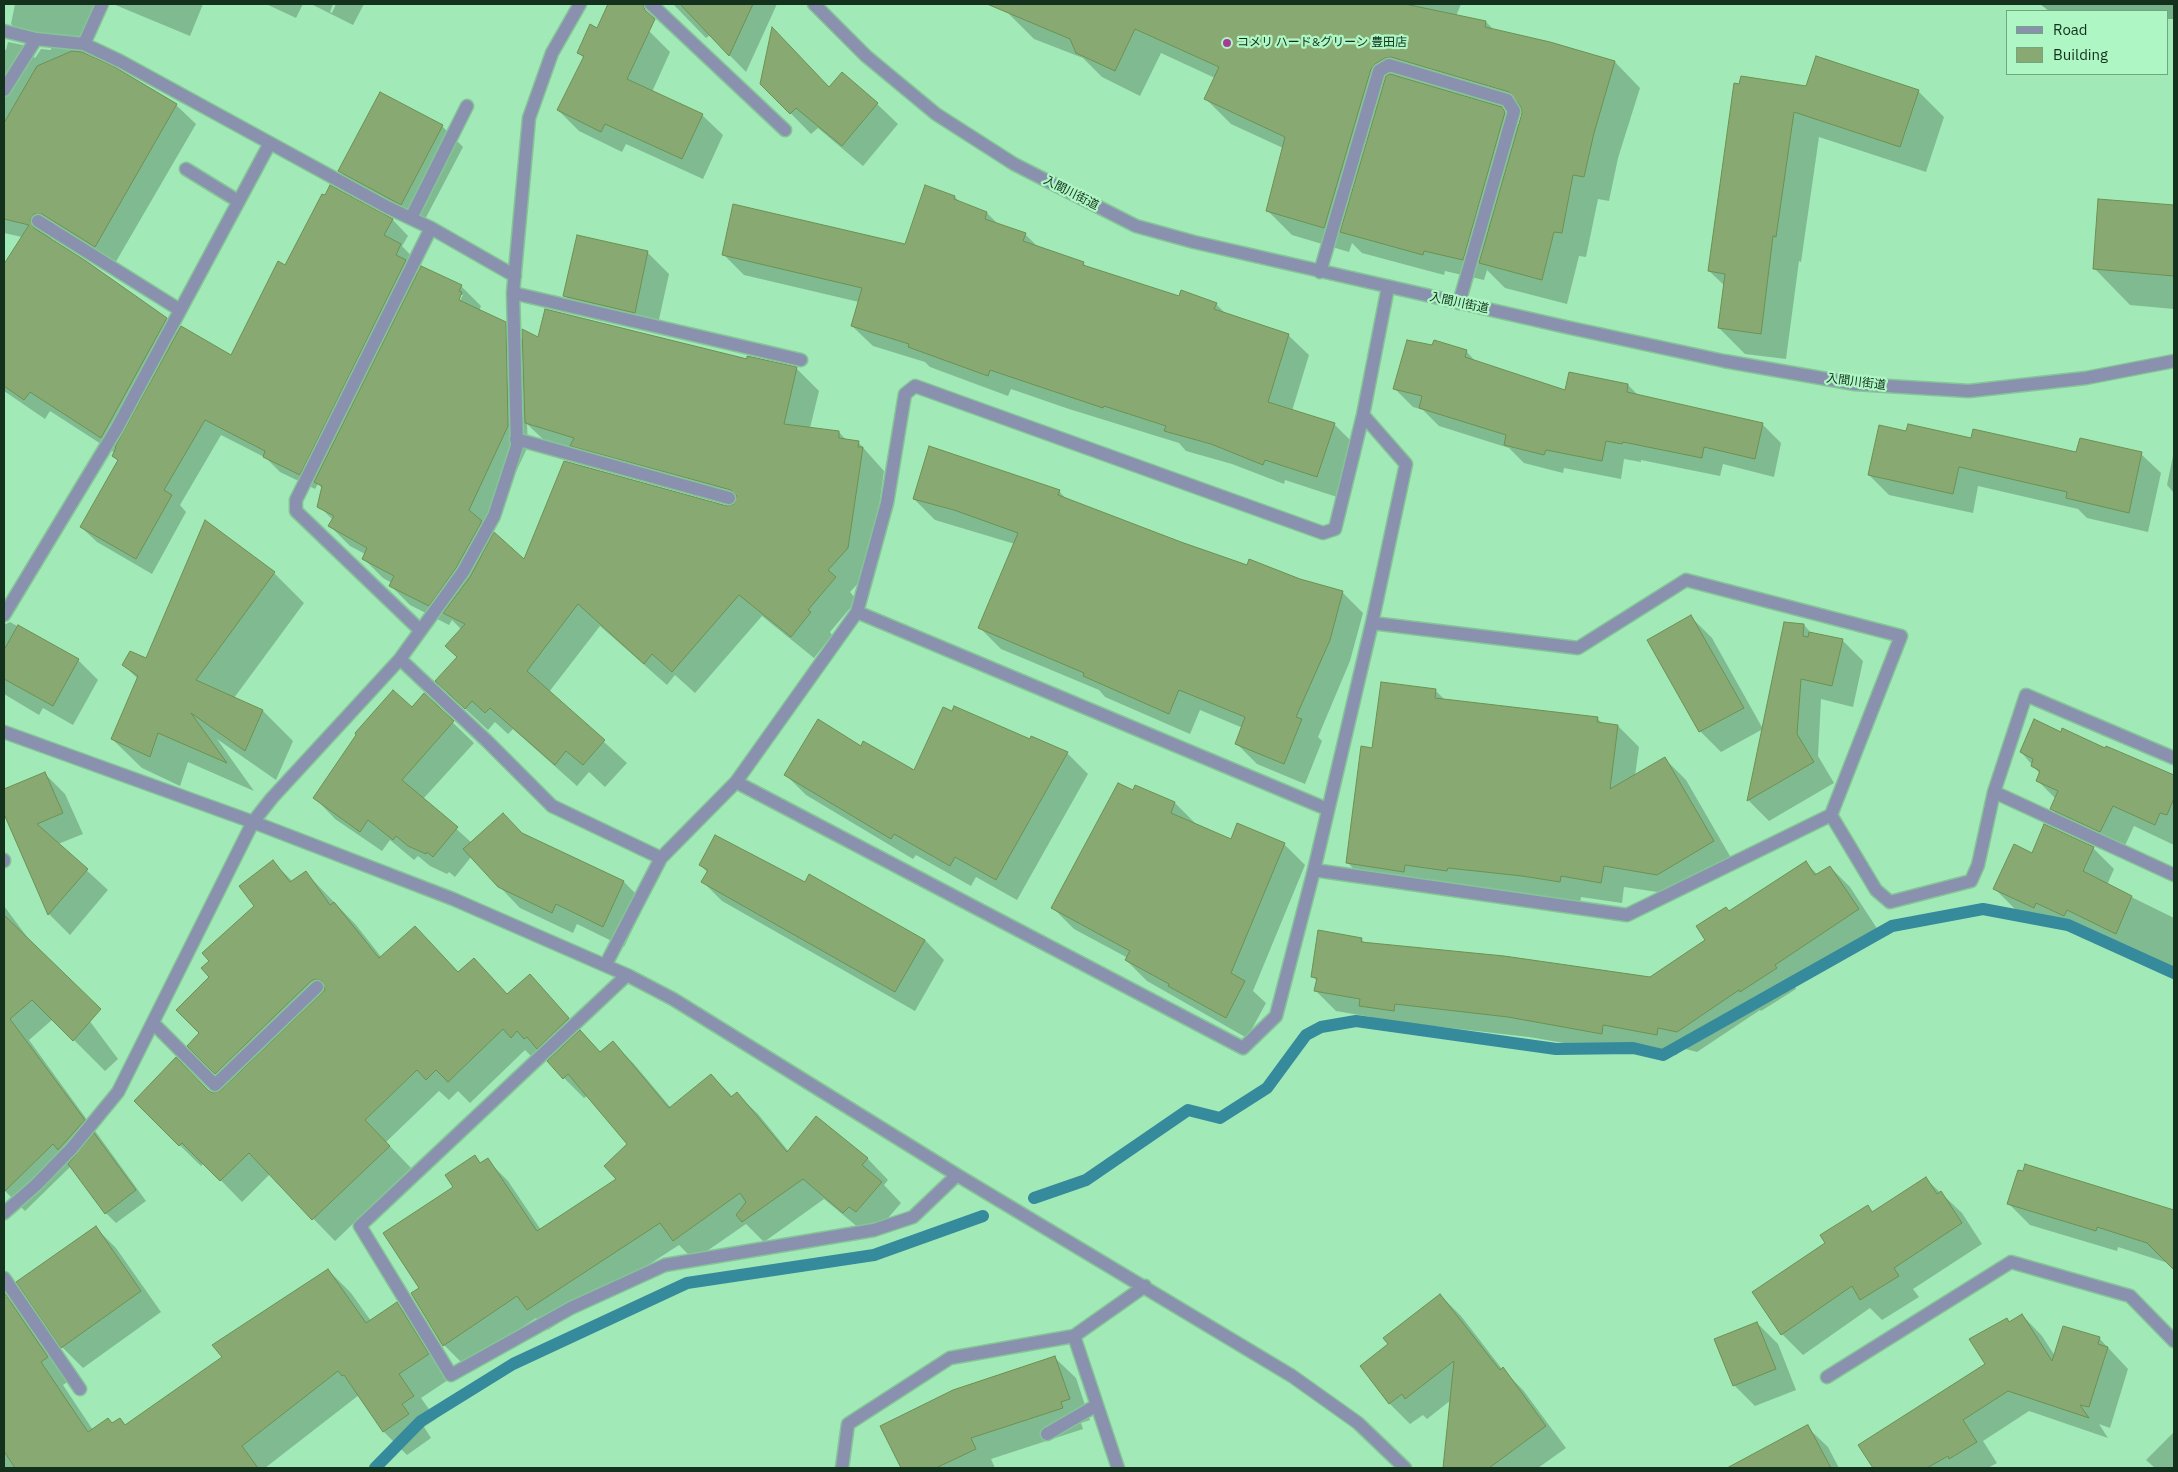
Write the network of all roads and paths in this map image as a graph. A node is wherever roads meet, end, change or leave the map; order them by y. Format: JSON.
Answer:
{"nodes":[{"id":1,"x":102,"y":4,"type":"edge"},
{"id":2,"x":580,"y":4,"type":"edge"},
{"id":3,"x":651,"y":4,"type":"edge"},
{"id":4,"x":814,"y":4,"type":"edge"},
{"id":5,"x":4,"y":31,"type":"edge"},
{"id":6,"x":36,"y":39,"type":"junction"},
{"id":7,"x":84,"y":44,"type":"junction"},
{"id":8,"x":4,"y":90,"type":"edge"},
{"id":9,"x":467,"y":106,"type":"dead end"},
{"id":10,"x":785,"y":130,"type":"dead end"},
{"id":11,"x":270,"y":143,"type":"junction"},
{"id":12,"x":186,"y":169,"type":"dead end"},
{"id":13,"x":238,"y":201,"type":"junction"},
{"id":14,"x":411,"y":218,"type":"junction"},
{"id":15,"x":38,"y":221,"type":"dead end"},
{"id":16,"x":431,"y":228,"type":"junction"},
{"id":17,"x":1320,"y":272,"type":"junction"},
{"id":18,"x":515,"y":276,"type":"junction"},
{"id":19,"x":1388,"y":287,"type":"junction"},
{"id":20,"x":513,"y":293,"type":"junction"},
{"id":21,"x":1459,"y":303,"type":"junction"},
{"id":22,"x":180,"y":310,"type":"junction"},
{"id":23,"x":800,"y":360,"type":"dead end"},
{"id":24,"x":2174,"y":361,"type":"edge"},
{"id":25,"x":1364,"y":415,"type":"junction"},
{"id":26,"x":516,"y":439,"type":"junction"},
{"id":27,"x":729,"y":498,"type":"dead end"},
{"id":28,"x":857,"y":612,"type":"junction"},
{"id":29,"x":4,"y":615,"type":"edge"},
{"id":30,"x":1372,"y":623,"type":"junction"},
{"id":31,"x":420,"y":630,"type":"junction"},
{"id":32,"x":400,"y":660,"type":"junction"},
{"id":33,"x":4,"y":732,"type":"edge"},
{"id":34,"x":2174,"y":758,"type":"edge"},
{"id":35,"x":736,"y":782,"type":"junction"},
{"id":36,"x":1994,"y":792,"type":"junction"},
{"id":37,"x":1327,"y":809,"type":"junction"},
{"id":38,"x":1831,"y":815,"type":"junction"},
{"id":39,"x":253,"y":822,"type":"junction"},
{"id":40,"x":661,"y":858,"type":"junction"},
{"id":41,"x":1314,"y":870,"type":"junction"},
{"id":42,"x":2174,"y":875,"type":"edge"},
{"id":43,"x":606,"y":964,"type":"junction"},
{"id":44,"x":627,"y":975,"type":"junction"},
{"id":45,"x":317,"y":987,"type":"dead end"},
{"id":46,"x":154,"y":1024,"type":"junction"},
{"id":47,"x":957,"y":1175,"type":"junction"},
{"id":48,"x":4,"y":1213,"type":"edge"},
{"id":49,"x":4,"y":1278,"type":"edge"},
{"id":50,"x":1145,"y":1286,"type":"junction"},
{"id":51,"x":1074,"y":1336,"type":"junction"},
{"id":52,"x":2174,"y":1340,"type":"edge"},
{"id":53,"x":1827,"y":1376,"type":"dead end"},
{"id":54,"x":80,"y":1389,"type":"dead end"},
{"id":55,"x":1097,"y":1405,"type":"junction"},
{"id":56,"x":1047,"y":1434,"type":"dead end"},
{"id":57,"x":842,"y":1468,"type":"edge"},
{"id":58,"x":1118,"y":1468,"type":"edge"},
{"id":59,"x":1405,"y":1468,"type":"edge"}],
"edges":[{"from":1,"to":7,"type":"street"},
{"from":2,"to":18,"type":"street"},
{"from":3,"to":10,"type":"street"},
{"from":4,"to":17,"type":"street","name":"入間川街道"},
{"from":5,"to":6,"type":"street"},
{"from":6,"to":7,"type":"street"},
{"from":6,"to":8,"type":"street"},
{"from":7,"to":11,"type":"street"},
{"from":9,"to":14,"type":"street"},
{"from":11,"to":13,"type":"street"},
{"from":11,"to":14,"type":"street"},
{"from":12,"to":13,"type":"street"},
{"from":13,"to":22,"type":"street"},
{"from":14,"to":16,"type":"street"},
{"from":15,"to":22,"type":"street"},
{"from":16,"to":18,"type":"street"},
{"from":16,"to":31,"type":"street"},
{"from":17,"to":19,"type":"street","name":"入間川街道"},
{"from":17,"to":21,"type":"street"},
{"from":18,"to":20,"type":"street"},
{"from":19,"to":21,"type":"street","name":"入間川街道"},
{"from":19,"to":25,"type":"street"},
{"from":20,"to":23,"type":"street"},
{"from":20,"to":26,"type":"street"},
{"from":21,"to":24,"type":"street","name":"入間川街道"},
{"from":22,"to":29,"type":"street"},
{"from":25,"to":28,"type":"street"},
{"from":25,"to":30,"type":"street"},
{"from":26,"to":27,"type":"street"},
{"from":26,"to":31,"type":"street"},
{"from":28,"to":35,"type":"street"},
{"from":28,"to":37,"type":"street"},
{"from":30,"to":37,"type":"street"},
{"from":30,"to":38,"type":"street"},
{"from":31,"to":32,"type":"street"},
{"from":32,"to":39,"type":"street"},
{"from":32,"to":40,"type":"street"},
{"from":33,"to":39,"type":"street"},
{"from":34,"to":36,"type":"street"},
{"from":35,"to":40,"type":"street"},
{"from":35,"to":41,"type":"street"},
{"from":36,"to":38,"type":"street"},
{"from":36,"to":42,"type":"street"},
{"from":37,"to":41,"type":"street"},
{"from":38,"to":41,"type":"street"},
{"from":39,"to":43,"type":"street"},
{"from":39,"to":46,"type":"street"},
{"from":40,"to":43,"type":"street"},
{"from":43,"to":44,"type":"street"},
{"from":44,"to":47,"type":"street"},
{"from":44,"to":47,"type":"street"},
{"from":45,"to":46,"type":"street"},
{"from":46,"to":48,"type":"street"},
{"from":47,"to":50,"type":"street"},
{"from":49,"to":54,"type":"street"},
{"from":50,"to":51,"type":"street"},
{"from":50,"to":59,"type":"street"},
{"from":51,"to":55,"type":"street"},
{"from":51,"to":57,"type":"street"},
{"from":52,"to":53,"type":"street"},
{"from":55,"to":56,"type":"street"},
{"from":55,"to":58,"type":"street"}]}
